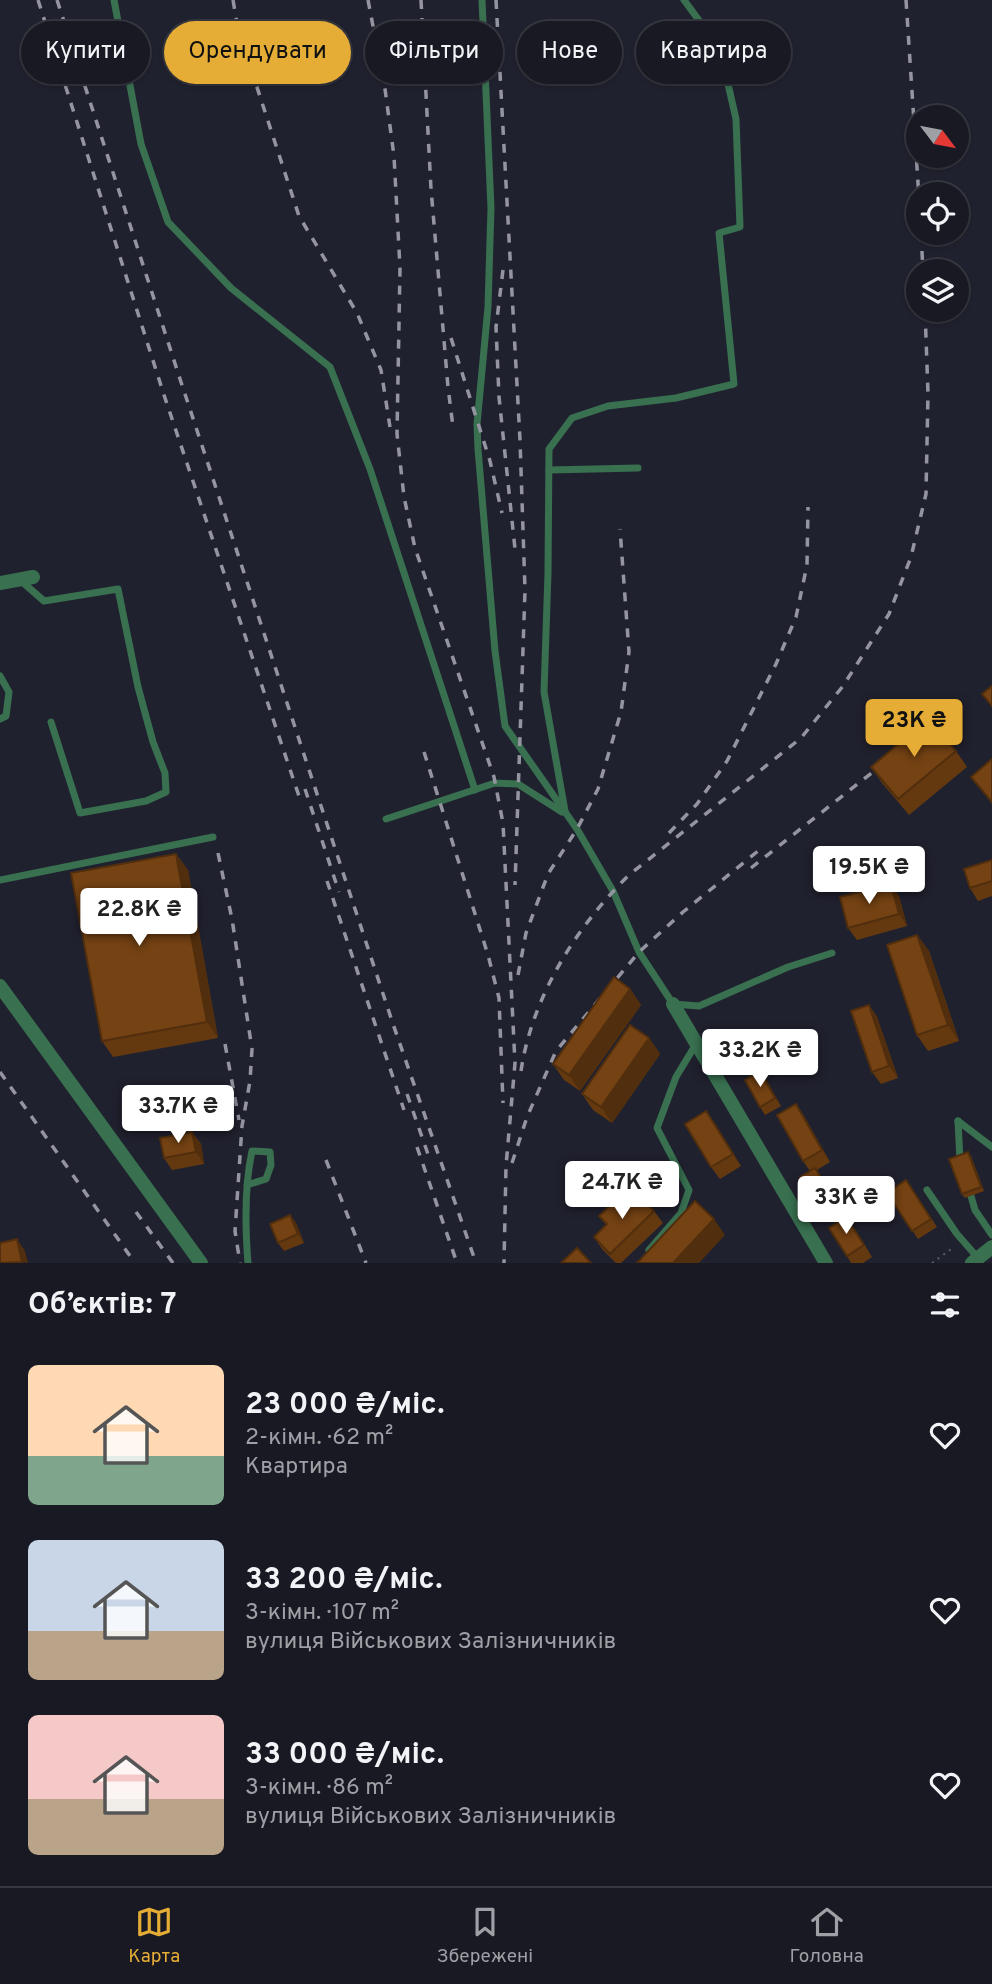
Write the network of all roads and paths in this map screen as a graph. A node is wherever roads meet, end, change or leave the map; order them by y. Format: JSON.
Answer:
{"nodes":[{"id":1,"x":114,"y":0,"type":"edge"},
{"id":2,"x":482,"y":0,"type":"edge"},
{"id":3,"x":684,"y":0,"type":"edge"},
{"id":4,"x":638,"y":468,"type":"dead end"},
{"id":5,"x":549,"y":470,"type":"junction"},
{"id":6,"x":26,"y":578,"type":"joint"},
{"id":7,"x":0,"y":583,"type":"edge"},
{"id":8,"x":0,"y":676,"type":"edge"},
{"id":9,"x":0,"y":719,"type":"edge"},
{"id":10,"x":51,"y":722,"type":"dead end"},
{"id":11,"x":475,"y":790,"type":"junction"},
{"id":12,"x":565,"y":814,"type":"junction"},
{"id":13,"x":386,"y":819,"type":"dead end"},
{"id":14,"x":213,"y":837,"type":"dead end"},
{"id":15,"x":0,"y":880,"type":"edge"},
{"id":16,"x":832,"y":953,"type":"dead end"},
{"id":17,"x":0,"y":985,"type":"edge"},
{"id":18,"x":673,"y":1004,"type":"junction"},
{"id":19,"x":697,"y":1043,"type":"junction"},
{"id":20,"x":992,"y":1147,"type":"edge"},
{"id":21,"x":960,"y":1160,"type":"edge"},
{"id":22,"x":247,"y":1185,"type":"junction"},
{"id":23,"x":927,"y":1190,"type":"dead end"},
{"id":24,"x":971,"y":1196,"type":"edge"},
{"id":25,"x":992,"y":1235,"type":"edge"},
{"id":26,"x":992,"y":1247,"type":"edge"},
{"id":27,"x":640,"y":1261,"type":"edge"},
{"id":28,"x":975,"y":1261,"type":"edge"},
{"id":29,"x":201,"y":1263,"type":"edge"},
{"id":30,"x":248,"y":1263,"type":"edge"},
{"id":31,"x":826,"y":1263,"type":"edge"}],
"edges":[{"from":1,"to":11,"type":"lane"},
{"from":2,"to":12,"type":"lane"},
{"from":3,"to":5,"type":"lane"},
{"from":4,"to":5,"type":"lane"},
{"from":5,"to":12,"type":"lane"},
{"from":6,"to":7,"type":"street"},
{"from":6,"to":10,"type":"lane"},
{"from":8,"to":9,"type":"lane"},
{"from":11,"to":12,"type":"lane"},
{"from":11,"to":13,"type":"lane"},
{"from":12,"to":18,"type":"lane"},
{"from":14,"to":15,"type":"lane"},
{"from":16,"to":18,"type":"lane"},
{"from":17,"to":29,"type":"street"},
{"from":18,"to":19,"type":"street"},
{"from":19,"to":27,"type":"lane"},
{"from":19,"to":31,"type":"street"},
{"from":20,"to":21,"type":"lane"},
{"from":22,"to":22,"type":"lane"},
{"from":22,"to":30,"type":"lane"},
{"from":23,"to":28,"type":"lane"},
{"from":24,"to":25,"type":"lane"},
{"from":26,"to":28,"type":"street"}]}
